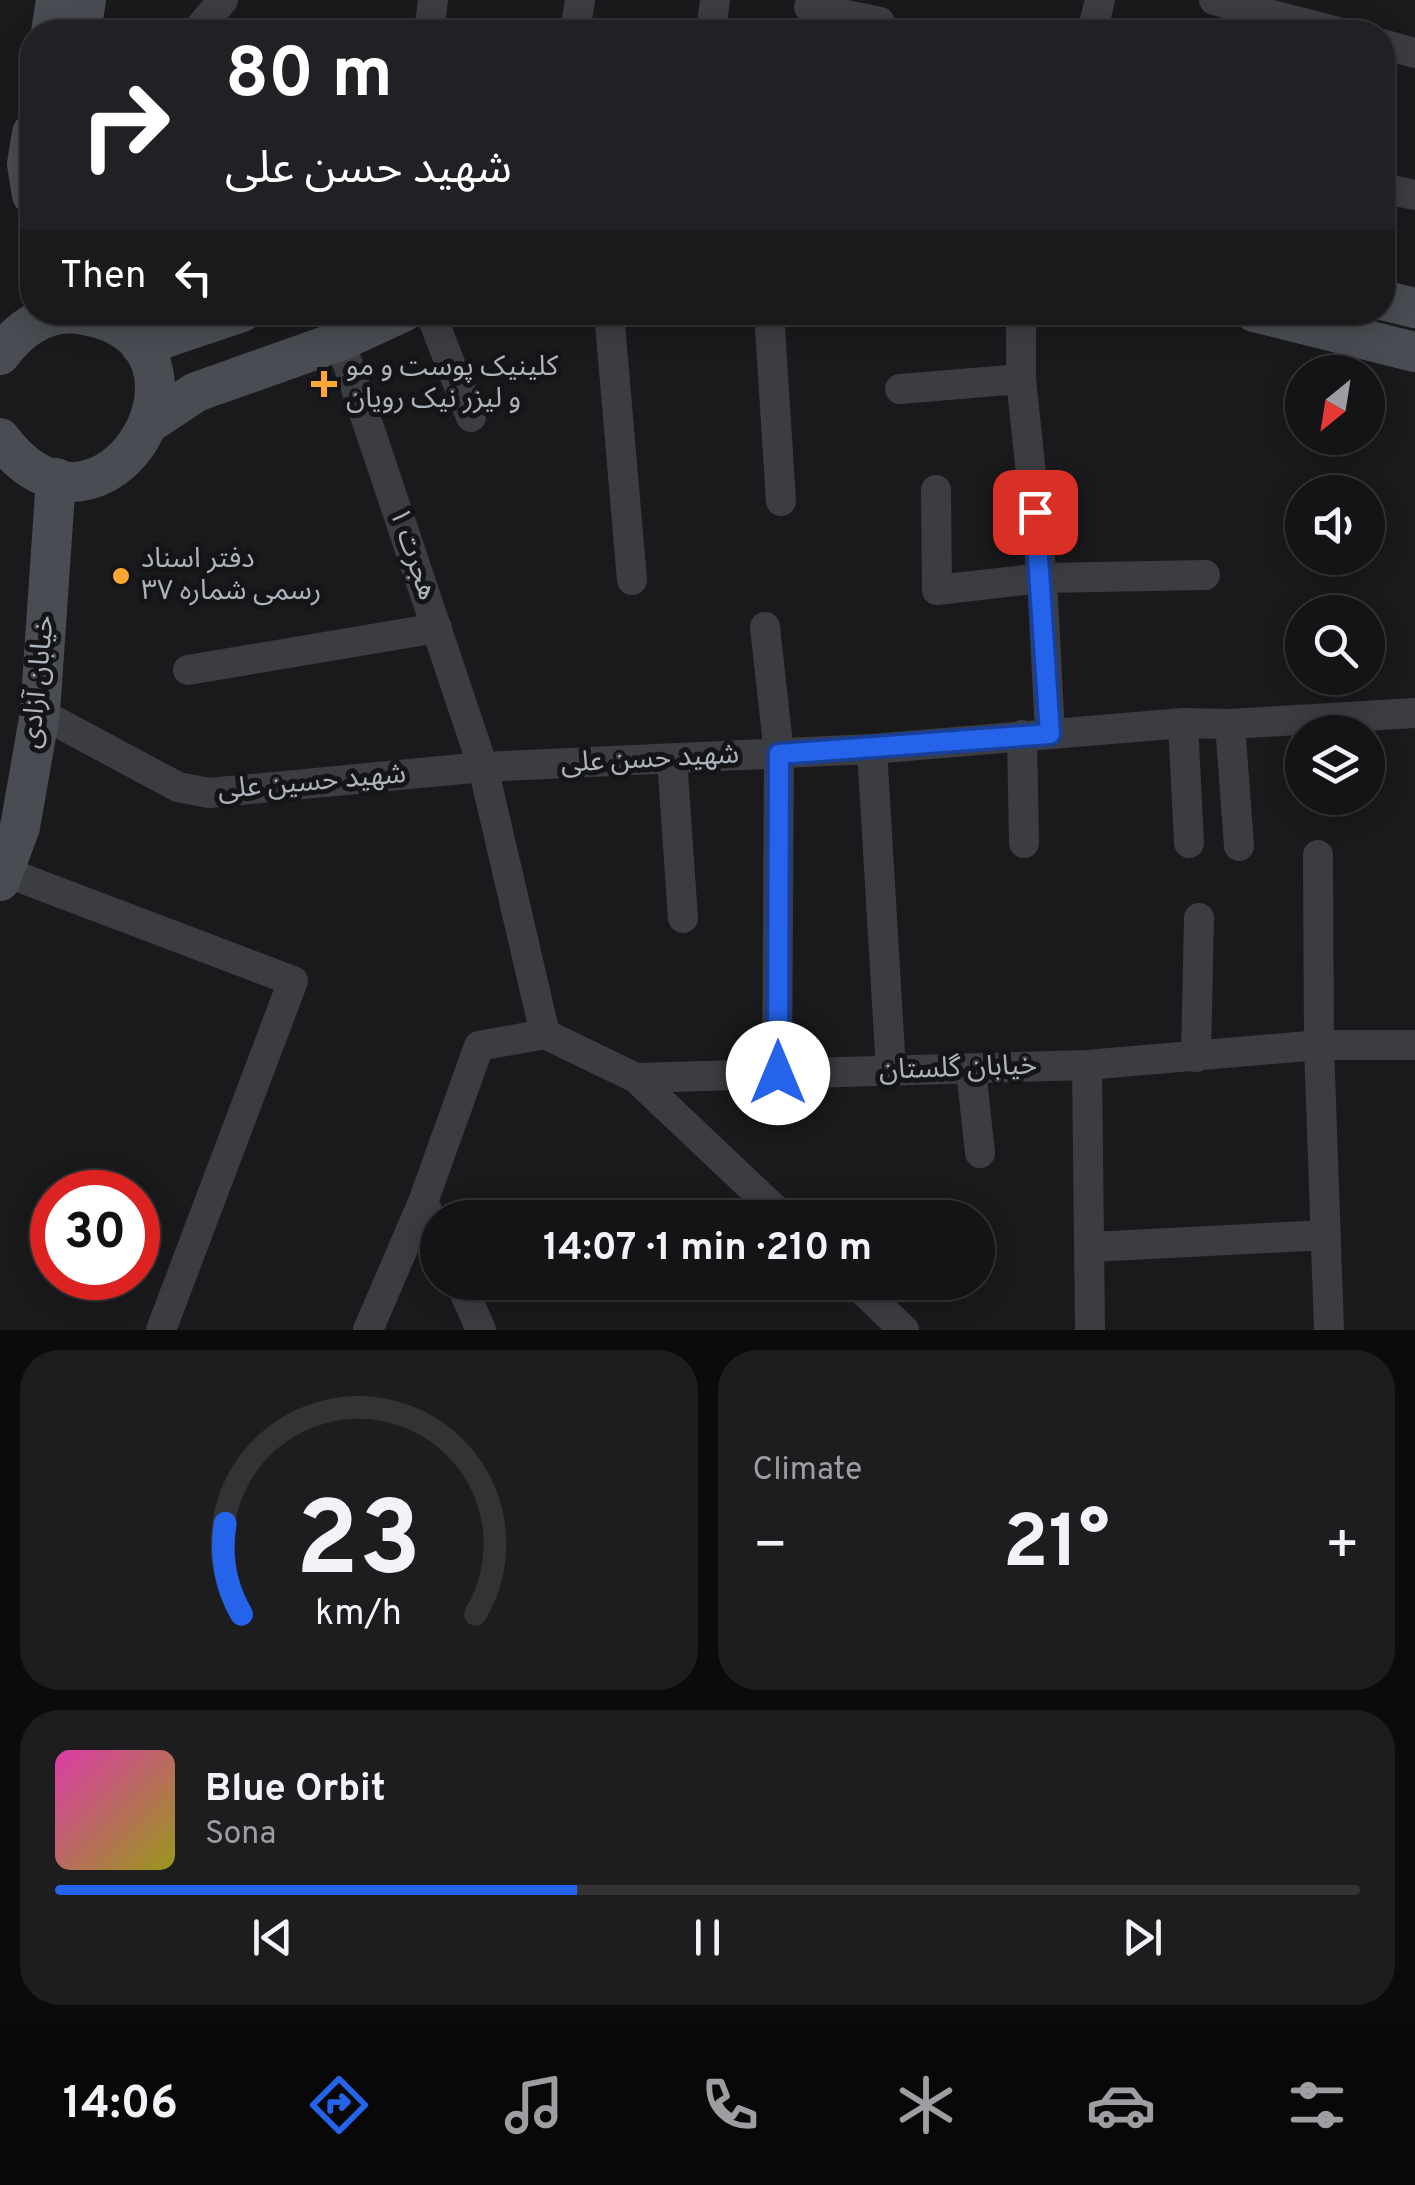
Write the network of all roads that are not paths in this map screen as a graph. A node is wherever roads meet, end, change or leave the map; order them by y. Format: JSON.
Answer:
{"nodes":[{"id":1,"x":222,"y":0,"type":"edge"},
{"id":2,"x":1214,"y":0,"type":"edge"},
{"id":3,"x":809,"y":13,"type":"edge"},
{"id":4,"x":206,"y":20,"type":"edge"},
{"id":5,"x":864,"y":20,"type":"edge"},
{"id":6,"x":1292,"y":20,"type":"edge"},
{"id":7,"x":22,"y":325,"type":"edge"},
{"id":8,"x":112,"y":325,"type":"edge"},
{"id":9,"x":203,"y":325,"type":"edge"},
{"id":10,"x":376,"y":325,"type":"edge"},
{"id":11,"x":435,"y":325,"type":"edge"},
{"id":12,"x":609,"y":325,"type":"edge"},
{"id":13,"x":770,"y":325,"type":"edge"},
{"id":14,"x":1021,"y":325,"type":"edge"},
{"id":15,"x":1306,"y":325,"type":"edge"},
{"id":16,"x":340,"y":342,"type":"junction"},
{"id":17,"x":140,"y":346,"type":"junction"},
{"id":18,"x":1415,"y":352,"type":"edge"},
{"id":19,"x":0,"y":355,"type":"edge"},
{"id":20,"x":1022,"y":379,"type":"junction"},
{"id":21,"x":900,"y":389,"type":"dead end"},
{"id":22,"x":471,"y":417,"type":"dead end"},
{"id":23,"x":152,"y":422,"type":"junction"},
{"id":24,"x":0,"y":438,"type":"edge"},
{"id":25,"x":56,"y":478,"type":"junction"},
{"id":26,"x":936,"y":490,"type":"dead end"},
{"id":27,"x":781,"y":501,"type":"dead end"},
{"id":28,"x":1205,"y":575,"type":"dead end"},
{"id":29,"x":1042,"y":578,"type":"junction"},
{"id":30,"x":632,"y":580,"type":"dead end"},
{"id":31,"x":766,"y":627,"type":"dead end"},
{"id":32,"x":436,"y":628,"type":"junction"},
{"id":33,"x":188,"y":670,"type":"dead end"},
{"id":34,"x":40,"y":713,"type":"junction"},
{"id":35,"x":1415,"y":713,"type":"edge"},
{"id":36,"x":1184,"y":722,"type":"junction"},
{"id":37,"x":1230,"y":724,"type":"junction"},
{"id":38,"x":1036,"y":734,"type":"junction"},
{"id":39,"x":872,"y":749,"type":"junction"},
{"id":40,"x":779,"y":754,"type":"junction"},
{"id":41,"x":672,"y":759,"type":"junction"},
{"id":42,"x":483,"y":767,"type":"junction"},
{"id":43,"x":1024,"y":843,"type":"dead end"},
{"id":44,"x":1190,"y":843,"type":"dead end"},
{"id":45,"x":1238,"y":846,"type":"dead end"},
{"id":46,"x":1318,"y":855,"type":"dead end"},
{"id":47,"x":2,"y":876,"type":"edge"},
{"id":48,"x":683,"y":918,"type":"dead end"},
{"id":49,"x":1199,"y":918,"type":"dead end"},
{"id":50,"x":545,"y":1034,"type":"junction"},
{"id":51,"x":1319,"y":1044,"type":"junction"},
{"id":52,"x":1415,"y":1045,"type":"edge"},
{"id":53,"x":1196,"y":1057,"type":"junction"},
{"id":54,"x":1087,"y":1065,"type":"junction"},
{"id":55,"x":972,"y":1070,"type":"junction"},
{"id":56,"x":892,"y":1071,"type":"junction"},
{"id":57,"x":778,"y":1073,"type":"junction"},
{"id":58,"x":636,"y":1078,"type":"junction"},
{"id":59,"x":980,"y":1154,"type":"dead end"},
{"id":60,"x":424,"y":1200,"type":"edge"},
{"id":61,"x":765,"y":1200,"type":"edge"},
{"id":62,"x":420,"y":1209,"type":"edge"},
{"id":63,"x":1326,"y":1235,"type":"junction"},
{"id":64,"x":1091,"y":1248,"type":"junction"},
{"id":65,"x":468,"y":1300,"type":"edge"},
{"id":66,"x":873,"y":1300,"type":"edge"},
{"id":67,"x":160,"y":1330,"type":"edge"},
{"id":68,"x":368,"y":1330,"type":"edge"},
{"id":69,"x":481,"y":1330,"type":"edge"},
{"id":70,"x":904,"y":1330,"type":"edge"},
{"id":71,"x":1090,"y":1330,"type":"edge"},
{"id":72,"x":1329,"y":1330,"type":"edge"}],
"edges":[{"from":1,"to":4,"type":"street"},
{"from":2,"to":6,"type":"street"},
{"from":3,"to":5,"type":"street"},
{"from":7,"to":19,"type":"main road"},
{"from":8,"to":17,"type":"main road"},
{"from":9,"to":17,"type":"main road"},
{"from":10,"to":16,"type":"main road"},
{"from":11,"to":22,"type":"street"},
{"from":12,"to":30,"type":"street"},
{"from":13,"to":27,"type":"street"},
{"from":14,"to":20,"type":"street"},
{"from":15,"to":18,"type":"main road"},
{"from":16,"to":23,"type":"main road"},
{"from":16,"to":32,"type":"street","name":"هجرت ۱"},
{"from":17,"to":23,"type":"main road"},
{"from":20,"to":21,"type":"street"},
{"from":20,"to":29,"type":"street"},
{"from":23,"to":25,"type":"main road"},
{"from":24,"to":25,"type":"main road"},
{"from":25,"to":34,"type":"main road","name":"خیابان آزادی"},
{"from":26,"to":29,"type":"street"},
{"from":28,"to":29,"type":"street"},
{"from":29,"to":38,"type":"street"},
{"from":31,"to":40,"type":"street"},
{"from":32,"to":33,"type":"street"},
{"from":32,"to":42,"type":"street","name":"هجرت ۱"},
{"from":34,"to":42,"type":"street","name":"شهید حسین علی"},
{"from":34,"to":47,"type":"main road","name":"خیابان آزادی"},
{"from":35,"to":37,"type":"street","name":"شهید حسن علی"},
{"from":36,"to":37,"type":"street","name":"شهید حسن علی"},
{"from":36,"to":38,"type":"street","name":"شهید حسن علی"},
{"from":36,"to":44,"type":"street"},
{"from":37,"to":45,"type":"street"},
{"from":38,"to":39,"type":"street","name":"شهید حسن علی"},
{"from":38,"to":43,"type":"street"},
{"from":39,"to":40,"type":"street","name":"شهید حسن علی"},
{"from":39,"to":56,"type":"street"},
{"from":40,"to":41,"type":"street","name":"شهید حسن علی"},
{"from":40,"to":57,"type":"street"},
{"from":41,"to":42,"type":"street","name":"شهید حسن علی"},
{"from":41,"to":48,"type":"street"},
{"from":42,"to":50,"type":"street"},
{"from":46,"to":51,"type":"street"},
{"from":47,"to":67,"type":"street"},
{"from":49,"to":53,"type":"street"},
{"from":50,"to":58,"type":"street","name":"خیابان گلستان"},
{"from":50,"to":60,"type":"street"},
{"from":51,"to":52,"type":"street","name":"خیابان گلستان"},
{"from":51,"to":53,"type":"street","name":"خیابان گلستان"},
{"from":51,"to":63,"type":"street"},
{"from":53,"to":54,"type":"street","name":"خیابان گلستان"},
{"from":54,"to":55,"type":"street","name":"خیابان گلستان"},
{"from":54,"to":64,"type":"street"},
{"from":55,"to":56,"type":"street","name":"خیابان گلستان"},
{"from":55,"to":59,"type":"street"},
{"from":56,"to":57,"type":"street","name":"خیابان گلستان"},
{"from":57,"to":58,"type":"street","name":"خیابان گلستان"},
{"from":58,"to":61,"type":"street"},
{"from":62,"to":68,"type":"street"},
{"from":63,"to":64,"type":"street"},
{"from":63,"to":72,"type":"street"},
{"from":64,"to":71,"type":"street"},
{"from":65,"to":69,"type":"street"},
{"from":66,"to":70,"type":"street"}]}
